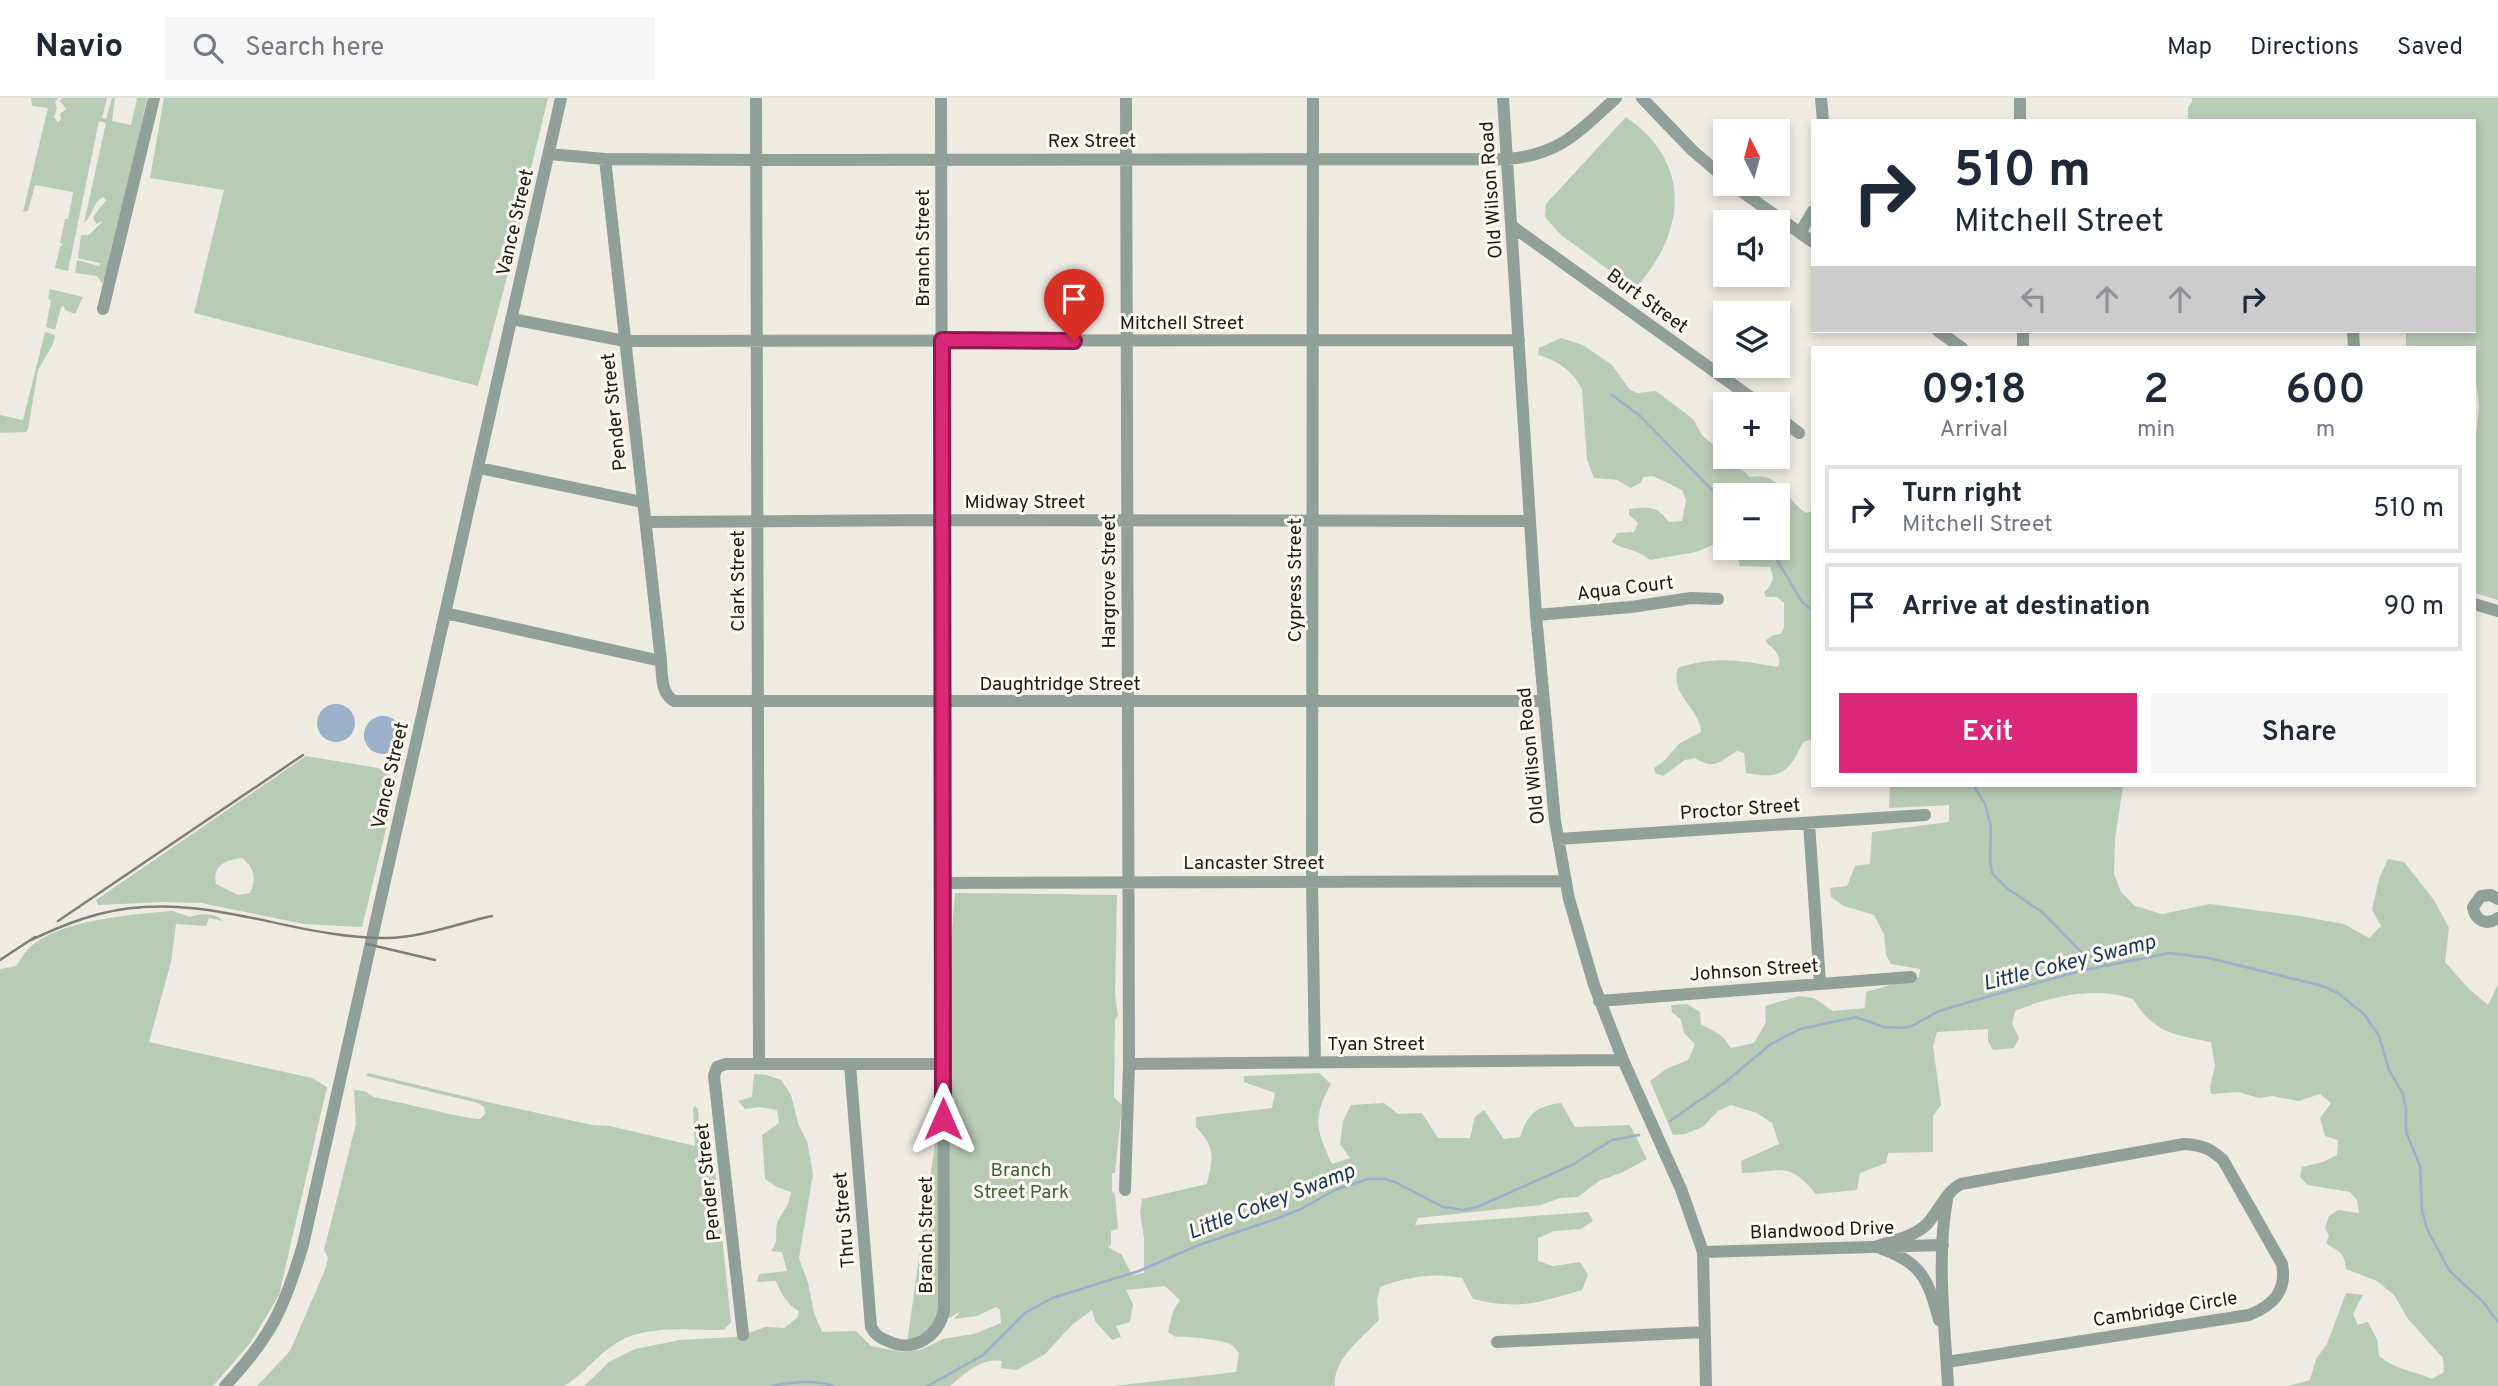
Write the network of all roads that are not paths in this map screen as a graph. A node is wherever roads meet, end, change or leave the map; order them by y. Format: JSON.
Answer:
{"nodes":[{"id":1,"x":154,"y":98,"type":"edge"},
{"id":2,"x":561,"y":98,"type":"edge"},
{"id":3,"x":756,"y":98,"type":"edge"},
{"id":4,"x":941,"y":98,"type":"edge"},
{"id":5,"x":1126,"y":98,"type":"edge"},
{"id":6,"x":1313,"y":98,"type":"edge"},
{"id":7,"x":1503,"y":98,"type":"edge"},
{"id":8,"x":1616,"y":98,"type":"edge"},
{"id":9,"x":1642,"y":98,"type":"edge"},
{"id":10,"x":1821,"y":98,"type":"edge"},
{"id":11,"x":2020,"y":98,"type":"edge"},
{"id":12,"x":1823,"y":119,"type":"edge"},
{"id":13,"x":2020,"y":119,"type":"edge"},
{"id":14,"x":549,"y":154,"type":"junction"},
{"id":15,"x":1312,"y":158,"type":"junction"},
{"id":16,"x":605,"y":159,"type":"junction"},
{"id":17,"x":941,"y":159,"type":"junction"},
{"id":18,"x":1126,"y":159,"type":"junction"},
{"id":19,"x":1507,"y":159,"type":"junction"},
{"id":20,"x":756,"y":160,"type":"junction"},
{"id":21,"x":1713,"y":169,"type":"edge"},
{"id":22,"x":1748,"y":196,"type":"edge"},
{"id":23,"x":1811,"y":214,"type":"edge"},
{"id":24,"x":1513,"y":227,"type":"junction"},
{"id":25,"x":1800,"y":233,"type":"junction"},
{"id":26,"x":1811,"y":241,"type":"edge"},
{"id":27,"x":103,"y":309,"type":"dead end"},
{"id":28,"x":512,"y":319,"type":"junction"},
{"id":29,"x":1941,"y":333,"type":"edge"},
{"id":30,"x":942,"y":340,"type":"junction"},
{"id":31,"x":1313,"y":340,"type":"junction"},
{"id":32,"x":1519,"y":340,"type":"junction"},
{"id":33,"x":625,"y":341,"type":"junction"},
{"id":34,"x":755,"y":341,"type":"junction"},
{"id":35,"x":1127,"y":341,"type":"junction"},
{"id":36,"x":1959,"y":346,"type":"edge"},
{"id":37,"x":1743,"y":392,"type":"edge"},
{"id":38,"x":1790,"y":426,"type":"edge"},
{"id":39,"x":1799,"y":433,"type":"dead end"},
{"id":40,"x":479,"y":468,"type":"junction"},
{"id":41,"x":642,"y":502,"type":"junction"},
{"id":42,"x":1314,"y":519,"type":"junction"},
{"id":43,"x":941,"y":520,"type":"junction"},
{"id":44,"x":1127,"y":521,"type":"junction"},
{"id":45,"x":1530,"y":521,"type":"junction"},
{"id":46,"x":646,"y":522,"type":"junction"},
{"id":47,"x":757,"y":522,"type":"junction"},
{"id":48,"x":1718,"y":599,"type":"dead end"},
{"id":49,"x":2476,"y":605,"type":"edge"},
{"id":50,"x":2498,"y":611,"type":"edge"},
{"id":51,"x":445,"y":613,"type":"junction"},
{"id":52,"x":1536,"y":615,"type":"junction"},
{"id":53,"x":661,"y":661,"type":"junction"},
{"id":54,"x":1543,"y":701,"type":"junction"},
{"id":55,"x":757,"y":702,"type":"junction"},
{"id":56,"x":1127,"y":702,"type":"junction"},
{"id":57,"x":1313,"y":702,"type":"junction"},
{"id":58,"x":942,"y":703,"type":"junction"},
{"id":59,"x":1925,"y":815,"type":"dead end"},
{"id":60,"x":1809,"y":823,"type":"junction"},
{"id":61,"x":1558,"y":839,"type":"junction"},
{"id":62,"x":1312,"y":881,"type":"junction"},
{"id":63,"x":1566,"y":881,"type":"junction"},
{"id":64,"x":1127,"y":882,"type":"junction"},
{"id":65,"x":943,"y":883,"type":"junction"},
{"id":66,"x":2498,"y":899,"type":"edge"},
{"id":67,"x":2498,"y":918,"type":"edge"},
{"id":68,"x":1911,"y":977,"type":"dead end"},
{"id":69,"x":1820,"y":984,"type":"junction"},
{"id":70,"x":1599,"y":1001,"type":"junction"},
{"id":71,"x":1623,"y":1060,"type":"junction"},
{"id":72,"x":1315,"y":1062,"type":"junction"},
{"id":73,"x":759,"y":1064,"type":"junction"},
{"id":74,"x":943,"y":1064,"type":"junction"},
{"id":75,"x":1129,"y":1064,"type":"junction"},
{"id":76,"x":850,"y":1065,"type":"junction"},
{"id":77,"x":1125,"y":1190,"type":"dead end"},
{"id":78,"x":1948,"y":1196,"type":"junction"},
{"id":79,"x":1943,"y":1245,"type":"junction"},
{"id":80,"x":1875,"y":1247,"type":"junction"},
{"id":81,"x":1703,"y":1252,"type":"junction"},
{"id":82,"x":1705,"y":1332,"type":"junction"},
{"id":83,"x":743,"y":1335,"type":"dead end"},
{"id":84,"x":1944,"y":1338,"type":"junction"},
{"id":85,"x":1497,"y":1342,"type":"dead end"},
{"id":86,"x":909,"y":1346,"type":"joint"},
{"id":87,"x":1947,"y":1362,"type":"junction"},
{"id":88,"x":225,"y":1386,"type":"edge"},
{"id":89,"x":1706,"y":1386,"type":"edge"},
{"id":90,"x":1948,"y":1386,"type":"edge"}],
"edges":[{"from":1,"to":27,"type":"street"},
{"from":2,"to":14,"type":"street"},
{"from":3,"to":20,"type":"street","name":"Clark Street"},
{"from":4,"to":17,"type":"street","name":"Branch Street"},
{"from":5,"to":18,"type":"street","name":"Hargrove Street"},
{"from":6,"to":15,"type":"street","name":"Cypress Street"},
{"from":7,"to":19,"type":"street","name":"Old Wilson Road"},
{"from":8,"to":19,"type":"street","name":"Rex Street"},
{"from":9,"to":21,"type":"street"},
{"from":10,"to":12,"type":"street"},
{"from":11,"to":13,"type":"street"},
{"from":14,"to":16,"type":"street","name":"Rex Street"},
{"from":14,"to":28,"type":"street","name":"Vance Street"},
{"from":15,"to":18,"type":"street","name":"Rex Street"},
{"from":15,"to":19,"type":"street","name":"Rex Street"},
{"from":15,"to":31,"type":"street","name":"Cypress Street"},
{"from":16,"to":20,"type":"street","name":"Rex Street"},
{"from":16,"to":33,"type":"street","name":"Pender Street"},
{"from":17,"to":18,"type":"street","name":"Rex Street"},
{"from":17,"to":20,"type":"street","name":"Rex Street"},
{"from":17,"to":30,"type":"street","name":"Branch Street"},
{"from":18,"to":35,"type":"street","name":"Hargrove Street"},
{"from":19,"to":24,"type":"street","name":"Old Wilson Road"},
{"from":20,"to":34,"type":"street","name":"Clark Street"},
{"from":22,"to":25,"type":"street"},
{"from":23,"to":25,"type":"street"},
{"from":24,"to":32,"type":"street","name":"Old Wilson Road"},
{"from":24,"to":37,"type":"street","name":"Burt Street"},
{"from":25,"to":26,"type":"street"},
{"from":28,"to":33,"type":"street","name":"Mitchell Street"},
{"from":28,"to":40,"type":"street","name":"Vance Street"},
{"from":29,"to":36,"type":"street"},
{"from":30,"to":34,"type":"street","name":"Mitchell Street"},
{"from":30,"to":35,"type":"street","name":"Mitchell Street"},
{"from":30,"to":43,"type":"street","name":"Branch Street"},
{"from":31,"to":32,"type":"street","name":"Mitchell Street"},
{"from":31,"to":35,"type":"street","name":"Mitchell Street"},
{"from":31,"to":42,"type":"street","name":"Cypress Street"},
{"from":32,"to":45,"type":"street","name":"Old Wilson Road"},
{"from":33,"to":34,"type":"street","name":"Mitchell Street"},
{"from":33,"to":41,"type":"street","name":"Pender Street"},
{"from":34,"to":47,"type":"street","name":"Clark Street"},
{"from":35,"to":44,"type":"street","name":"Hargrove Street"},
{"from":38,"to":39,"type":"street"},
{"from":40,"to":41,"type":"street"},
{"from":40,"to":51,"type":"street","name":"Vance Street"},
{"from":41,"to":46,"type":"street","name":"Pender Street"},
{"from":42,"to":44,"type":"street","name":"Midway Street"},
{"from":42,"to":45,"type":"street","name":"Midway Street"},
{"from":42,"to":57,"type":"street","name":"Cypress Street"},
{"from":43,"to":44,"type":"street","name":"Midway Street"},
{"from":43,"to":47,"type":"street","name":"Midway Street"},
{"from":43,"to":58,"type":"street","name":"Branch Street"},
{"from":44,"to":56,"type":"street","name":"Hargrove Street"},
{"from":45,"to":52,"type":"street","name":"Old Wilson Road"},
{"from":46,"to":47,"type":"street","name":"Midway Street"},
{"from":46,"to":53,"type":"street","name":"Pender Street"},
{"from":47,"to":55,"type":"street","name":"Clark Street"},
{"from":48,"to":52,"type":"street","name":"Aqua Court"},
{"from":49,"to":50,"type":"street"},
{"from":51,"to":53,"type":"street"},
{"from":51,"to":88,"type":"street","name":"Vance Street"},
{"from":52,"to":54,"type":"street","name":"Old Wilson Road"},
{"from":53,"to":55,"type":"street","name":"Daughtridge Street"},
{"from":54,"to":57,"type":"street","name":"Daughtridge Street"},
{"from":54,"to":61,"type":"street","name":"Old Wilson Road"},
{"from":55,"to":58,"type":"street","name":"Daughtridge Street"},
{"from":55,"to":73,"type":"street","name":"Clark Street"},
{"from":56,"to":57,"type":"street","name":"Daughtridge Street"},
{"from":56,"to":58,"type":"street","name":"Daughtridge Street"},
{"from":56,"to":64,"type":"street","name":"Hargrove Street"},
{"from":57,"to":62,"type":"street","name":"Cypress Street"},
{"from":58,"to":65,"type":"street","name":"Branch Street"},
{"from":59,"to":60,"type":"street","name":"Proctor Street"},
{"from":60,"to":61,"type":"street","name":"Proctor Street"},
{"from":60,"to":69,"type":"street"},
{"from":61,"to":63,"type":"street","name":"Old Wilson Road"},
{"from":62,"to":63,"type":"street","name":"Lancaster Street"},
{"from":62,"to":64,"type":"street","name":"Lancaster Street"},
{"from":62,"to":72,"type":"street","name":"Cypress Street"},
{"from":63,"to":70,"type":"street","name":"Old Wilson Road"},
{"from":64,"to":65,"type":"street","name":"Lancaster Street"},
{"from":64,"to":75,"type":"street","name":"Hargrove Street"},
{"from":65,"to":74,"type":"street","name":"Branch Street"},
{"from":66,"to":67,"type":"street"},
{"from":68,"to":69,"type":"street","name":"Johnson Street"},
{"from":69,"to":70,"type":"street","name":"Johnson Street"},
{"from":70,"to":71,"type":"street","name":"Old Wilson Road"},
{"from":71,"to":72,"type":"street","name":"Tyan Street"},
{"from":71,"to":81,"type":"street","name":"Old Wilson Road"},
{"from":72,"to":75,"type":"street","name":"Tyan Street"},
{"from":73,"to":76,"type":"street"},
{"from":73,"to":83,"type":"street","name":"Pender Street"},
{"from":74,"to":76,"type":"street"},
{"from":74,"to":86,"type":"street","name":"Branch Street"},
{"from":75,"to":77,"type":"street","name":"Hargrove Street"},
{"from":76,"to":86,"type":"street","name":"Thru Street"},
{"from":78,"to":79,"type":"street"},
{"from":78,"to":80,"type":"street"},
{"from":78,"to":87,"type":"street","name":"Cambridge Circle"},
{"from":79,"to":80,"type":"street","name":"Blandwood Drive"},
{"from":79,"to":84,"type":"street"},
{"from":80,"to":81,"type":"street","name":"Blandwood Drive"},
{"from":80,"to":84,"type":"street"},
{"from":81,"to":82,"type":"street","name":"Old Wilson Road"},
{"from":82,"to":85,"type":"street"},
{"from":82,"to":89,"type":"street","name":"Old Wilson Road"},
{"from":84,"to":87,"type":"street"},
{"from":87,"to":90,"type":"street"}]}
